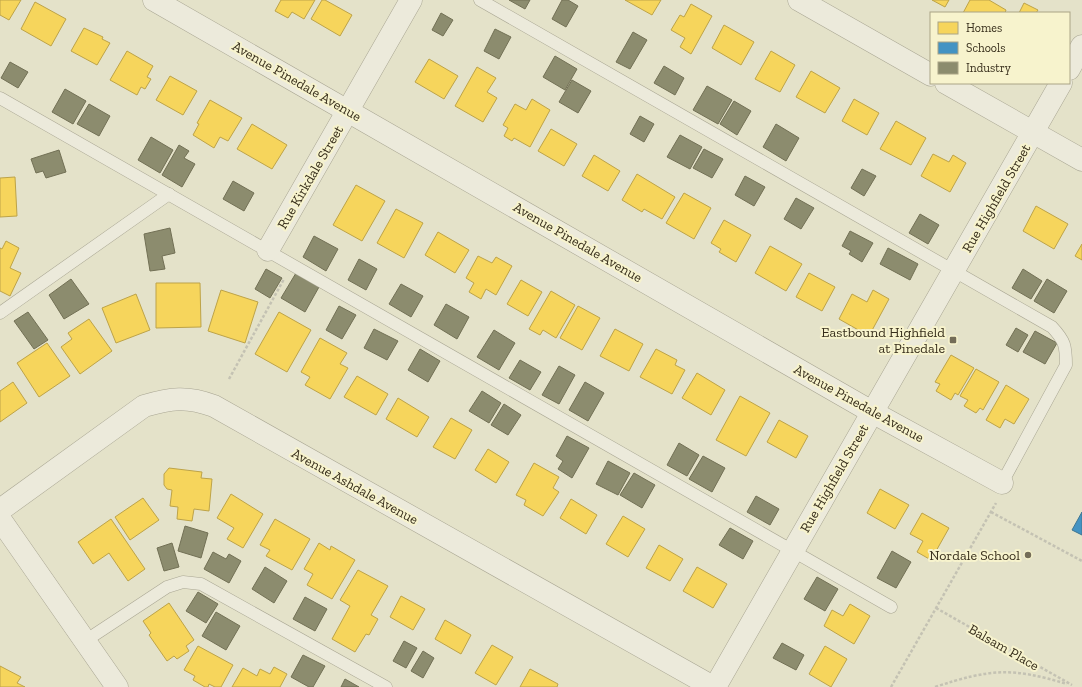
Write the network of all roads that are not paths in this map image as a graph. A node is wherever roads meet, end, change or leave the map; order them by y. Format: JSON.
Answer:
{"nodes":[{"id":1,"x":154,"y":0,"type":"edge"},
{"id":2,"x":411,"y":0,"type":"edge"},
{"id":3,"x":480,"y":0,"type":"edge"},
{"id":4,"x":799,"y":0,"type":"edge"},
{"id":5,"x":1082,"y":46,"type":"edge"},
{"id":6,"x":1070,"y":67,"type":"edge"},
{"id":7,"x":930,"y":74,"type":"edge"},
{"id":8,"x":948,"y":84,"type":"edge"},
{"id":9,"x":1060,"y":84,"type":"edge"},
{"id":10,"x":0,"y":98,"type":"edge"},
{"id":11,"x":348,"y":110,"type":"junction"},
{"id":12,"x":1034,"y":133,"type":"junction"},
{"id":13,"x":1082,"y":160,"type":"edge"},
{"id":14,"x":169,"y":194,"type":"junction"},
{"id":15,"x":268,"y":250,"type":"junction"},
{"id":16,"x":953,"y":271,"type":"junction"},
{"id":17,"x":0,"y":313,"type":"edge"},
{"id":18,"x":872,"y":412,"type":"junction"},
{"id":19,"x":1002,"y":483,"type":"joint"},
{"id":20,"x":0,"y":510,"type":"edge"},
{"id":21,"x":0,"y":519,"type":"edge"},
{"id":22,"x":793,"y":551,"type":"junction"},
{"id":23,"x":891,"y":607,"type":"dead end"},
{"id":24,"x":85,"y":641,"type":"junction"},
{"id":25,"x":117,"y":687,"type":"edge"},
{"id":26,"x":386,"y":687,"type":"edge"},
{"id":27,"x":714,"y":687,"type":"edge"}],
"edges":[{"from":1,"to":11,"type":"street","name":"Avenue Pinedale Avenue"},
{"from":2,"to":11,"type":"street","name":"Rue Kirkdale Street"},
{"from":3,"to":16,"type":"lane"},
{"from":4,"to":7,"type":"street"},
{"from":5,"to":6,"type":"street"},
{"from":8,"to":12,"type":"street"},
{"from":9,"to":12,"type":"street","name":"Rue Highfield Street"},
{"from":10,"to":14,"type":"lane"},
{"from":11,"to":15,"type":"street","name":"Rue Kirkdale Street"},
{"from":11,"to":18,"type":"street","name":"Avenue Pinedale Avenue"},
{"from":12,"to":13,"type":"street"},
{"from":12,"to":16,"type":"street","name":"Rue Highfield Street"},
{"from":14,"to":15,"type":"lane"},
{"from":14,"to":17,"type":"lane"},
{"from":15,"to":22,"type":"lane"},
{"from":16,"to":18,"type":"street","name":"Rue Highfield Street"},
{"from":16,"to":19,"type":"lane"},
{"from":18,"to":19,"type":"street","name":"Avenue Pinedale Avenue"},
{"from":18,"to":22,"type":"street","name":"Rue Highfield Street"},
{"from":20,"to":27,"type":"street","name":"Avenue Ashdale Avenue"},
{"from":21,"to":24,"type":"street"},
{"from":22,"to":23,"type":"lane"},
{"from":22,"to":27,"type":"street","name":"Rue Highfield Street"},
{"from":24,"to":25,"type":"street"},
{"from":24,"to":26,"type":"lane"}]}
